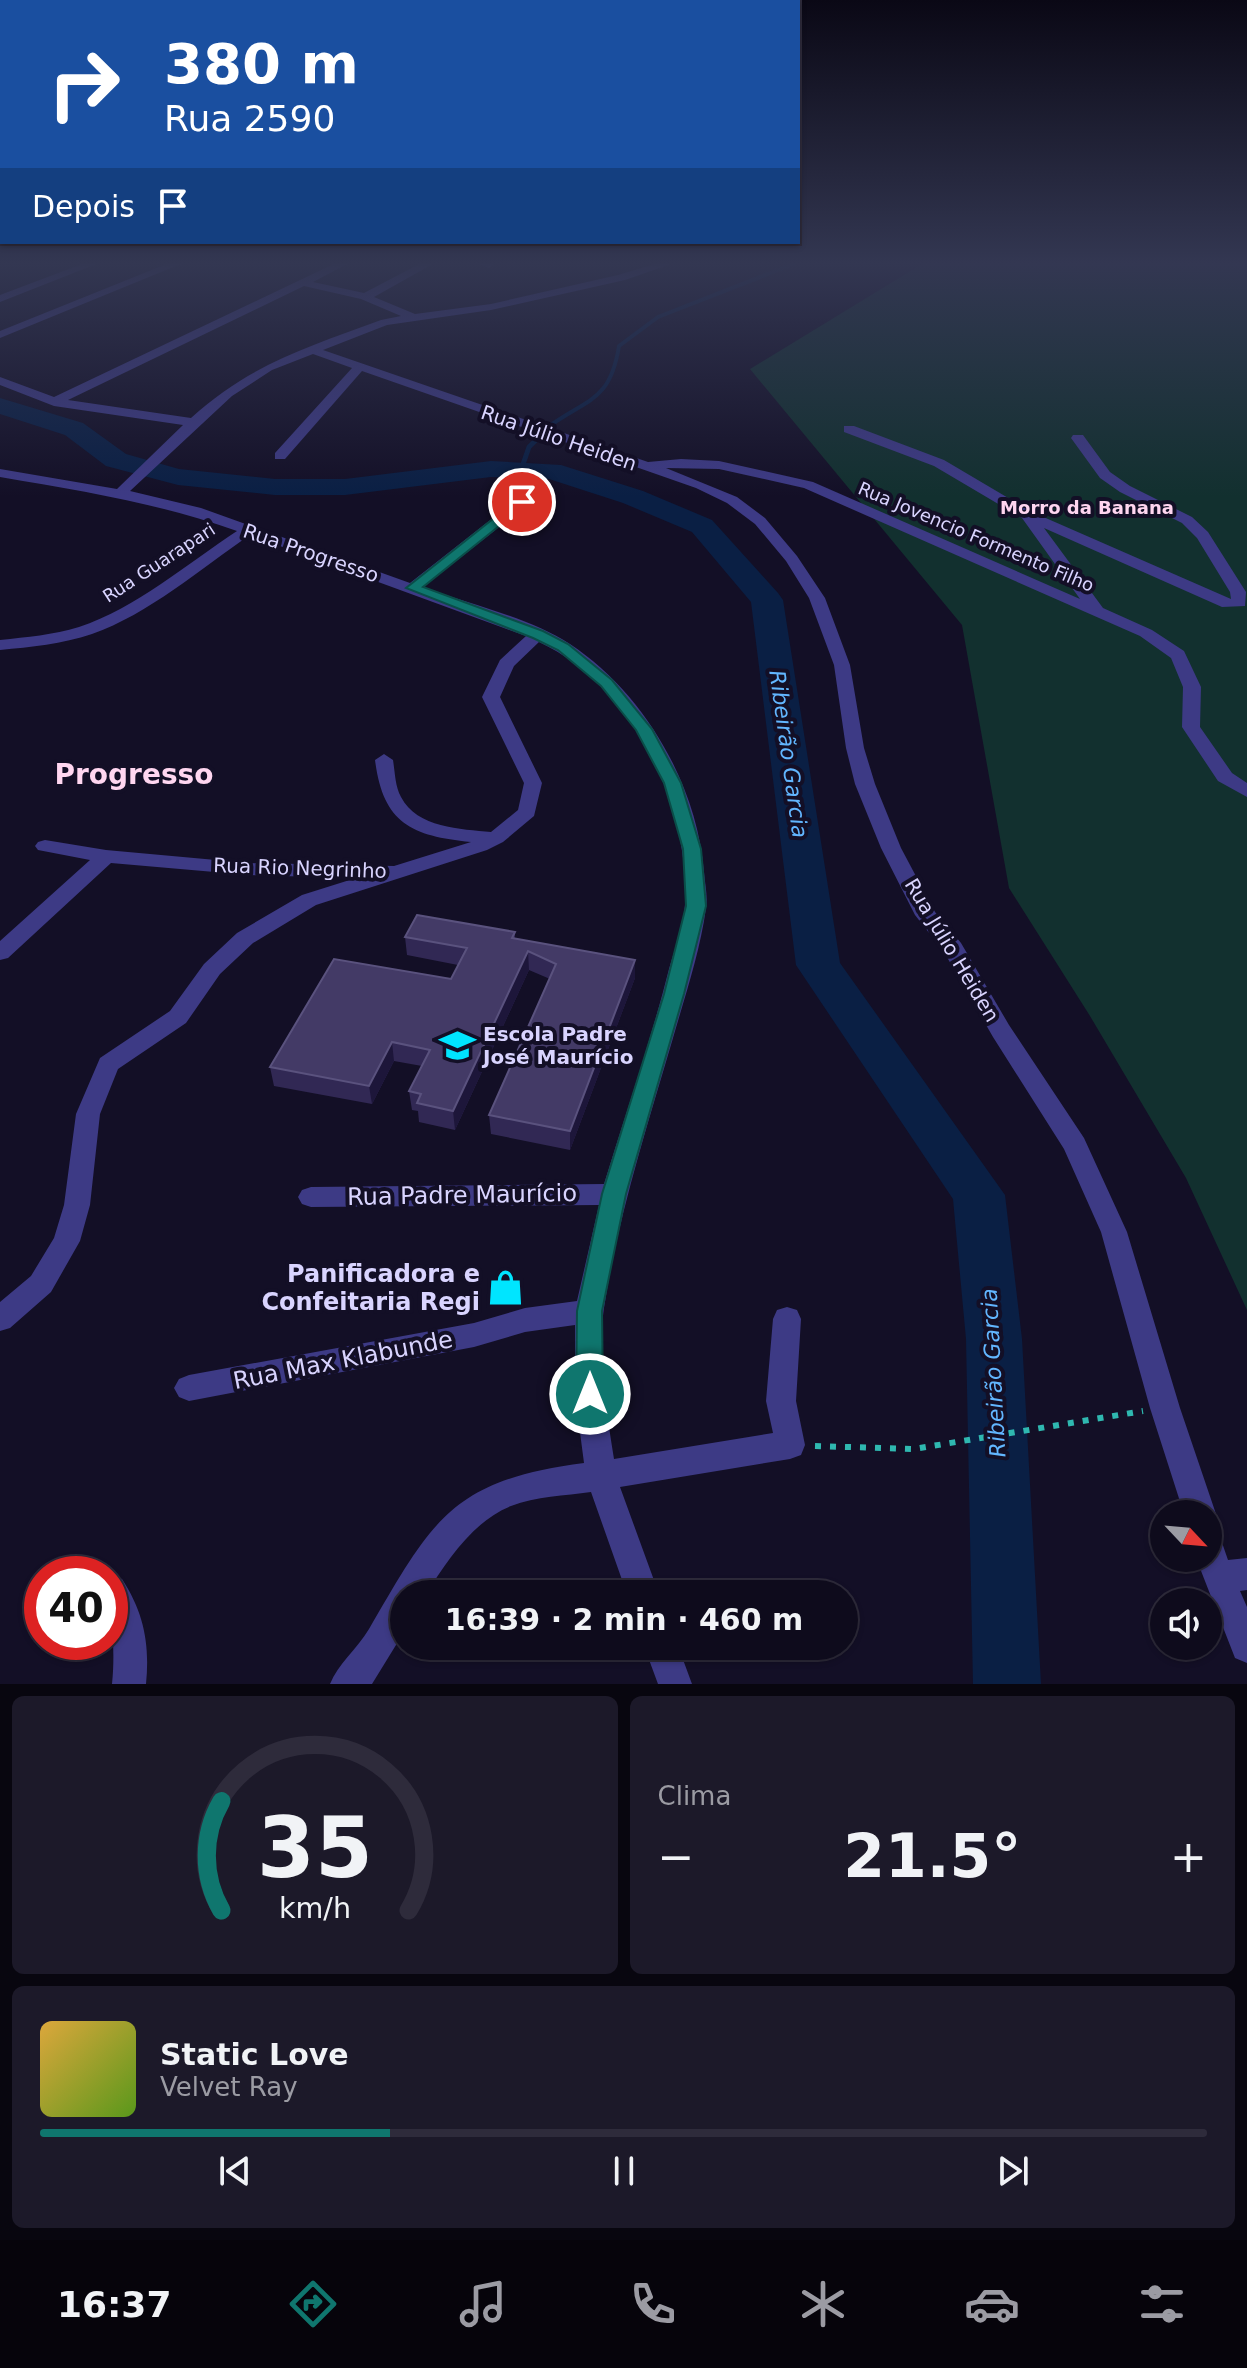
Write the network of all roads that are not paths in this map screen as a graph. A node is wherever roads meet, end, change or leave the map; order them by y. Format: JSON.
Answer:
{"nodes":[{"id":1,"x":186,"y":340,"type":"edge"},
{"id":2,"x":337,"y":340,"type":"edge"},
{"id":3,"x":313,"y":350,"type":"junction"},
{"id":4,"x":359,"y":367,"type":"junction"},
{"id":5,"x":0,"y":381,"type":"edge"},
{"id":6,"x":54,"y":402,"type":"junction"},
{"id":7,"x":196,"y":423,"type":"junction"},
{"id":8,"x":849,"y":429,"type":"dead end"},
{"id":9,"x":1078,"y":438,"type":"dead end"},
{"id":10,"x":280,"y":456,"type":"dead end"},
{"id":11,"x":641,"y":466,"type":"junction"},
{"id":12,"x":0,"y":473,"type":"edge"},
{"id":13,"x":119,"y":494,"type":"junction"},
{"id":14,"x":522,"y":502,"type":"dead end"},
{"id":15,"x":1027,"y":515,"type":"junction"},
{"id":16,"x":246,"y":531,"type":"junction"},
{"id":17,"x":413,"y":588,"type":"junction"},
{"id":18,"x":1097,"y":611,"type":"junction"},
{"id":19,"x":538,"y":634,"type":"junction"},
{"id":20,"x":0,"y":645,"type":"edge"},
{"id":21,"x":384,"y":760,"type":"dead end"},
{"id":22,"x":1247,"y":791,"type":"edge"},
{"id":23,"x":496,"y":838,"type":"junction"},
{"id":24,"x":45,"y":846,"type":"dead end"},
{"id":25,"x":106,"y":856,"type":"junction"},
{"id":26,"x":395,"y":873,"type":"junction"},
{"id":27,"x":0,"y":953,"type":"edge"},
{"id":28,"x":614,"y":1194,"type":"junction"},
{"id":29,"x":311,"y":1197,"type":"dead end"},
{"id":30,"x":589,"y":1311,"type":"junction"},
{"id":31,"x":0,"y":1319,"type":"edge"},
{"id":32,"x":787,"y":1319,"type":"dead end"},
{"id":33,"x":189,"y":1388,"type":"dead end"},
{"id":34,"x":601,"y":1476,"type":"junction"},
{"id":35,"x":1195,"y":1500,"type":"edge"},
{"id":36,"x":1232,"y":1575,"type":"edge"},
{"id":37,"x":416,"y":1580,"type":"edge"},
{"id":38,"x":638,"y":1580,"type":"edge"},
{"id":39,"x":128,"y":1624,"type":"edge"},
{"id":40,"x":390,"y":1624,"type":"edge"},
{"id":41,"x":1247,"y":1646,"type":"edge"},
{"id":42,"x":666,"y":1660,"type":"edge"},
{"id":43,"x":129,"y":1684,"type":"edge"},
{"id":44,"x":347,"y":1684,"type":"edge"},
{"id":45,"x":675,"y":1684,"type":"edge"}],
"edges":[{"from":1,"to":6,"type":"street"},
{"from":2,"to":3,"type":"street"},
{"from":3,"to":4,"type":"street","name":"Rua Júlio Heiden"},
{"from":3,"to":7,"type":"street"},
{"from":4,"to":10,"type":"street"},
{"from":4,"to":11,"type":"street","name":"Rua Júlio Heiden"},
{"from":5,"to":6,"type":"street"},
{"from":6,"to":7,"type":"street"},
{"from":7,"to":13,"type":"street"},
{"from":8,"to":15,"type":"street"},
{"from":9,"to":15,"type":"street","name":"Rua Jovencio Formento Filho"},
{"from":11,"to":18,"type":"street","name":"Rua Jovencio Formento Filho"},
{"from":11,"to":35,"type":"street","name":"Rua Júlio Heiden"},
{"from":12,"to":13,"type":"street","name":"Rua Progresso"},
{"from":13,"to":16,"type":"street","name":"Rua Progresso"},
{"from":14,"to":17,"type":"street"},
{"from":15,"to":18,"type":"street","name":"Rua Jovencio Formento Filho"},
{"from":16,"to":17,"type":"street","name":"Rua Progresso"},
{"from":16,"to":20,"type":"street","name":"Rua Guarapari"},
{"from":17,"to":19,"type":"street","name":"Rua Progresso"},
{"from":18,"to":22,"type":"street"},
{"from":19,"to":23,"type":"street","name":"Rua Rio Negrinho"},
{"from":19,"to":28,"type":"street","name":"Rua Progresso"},
{"from":21,"to":23,"type":"street"},
{"from":23,"to":26,"type":"street","name":"Rua Rio Negrinho"},
{"from":24,"to":25,"type":"street","name":"Rua Rio Negrinho"},
{"from":25,"to":26,"type":"street","name":"Rua Rio Negrinho"},
{"from":25,"to":27,"type":"street"},
{"from":26,"to":31,"type":"street"},
{"from":28,"to":29,"type":"street","name":"Rua Padre Maurício"},
{"from":28,"to":30,"type":"street","name":"Rua Progresso"},
{"from":30,"to":33,"type":"street","name":"Rua Max Klabunde"},
{"from":30,"to":34,"type":"street","name":"Rua Progresso"},
{"from":32,"to":34,"type":"street"},
{"from":34,"to":37,"type":"street"},
{"from":34,"to":38,"type":"street","name":"Rua Progresso"},
{"from":36,"to":41,"type":"street"},
{"from":39,"to":43,"type":"street"},
{"from":40,"to":44,"type":"street"},
{"from":42,"to":45,"type":"street"}]}
